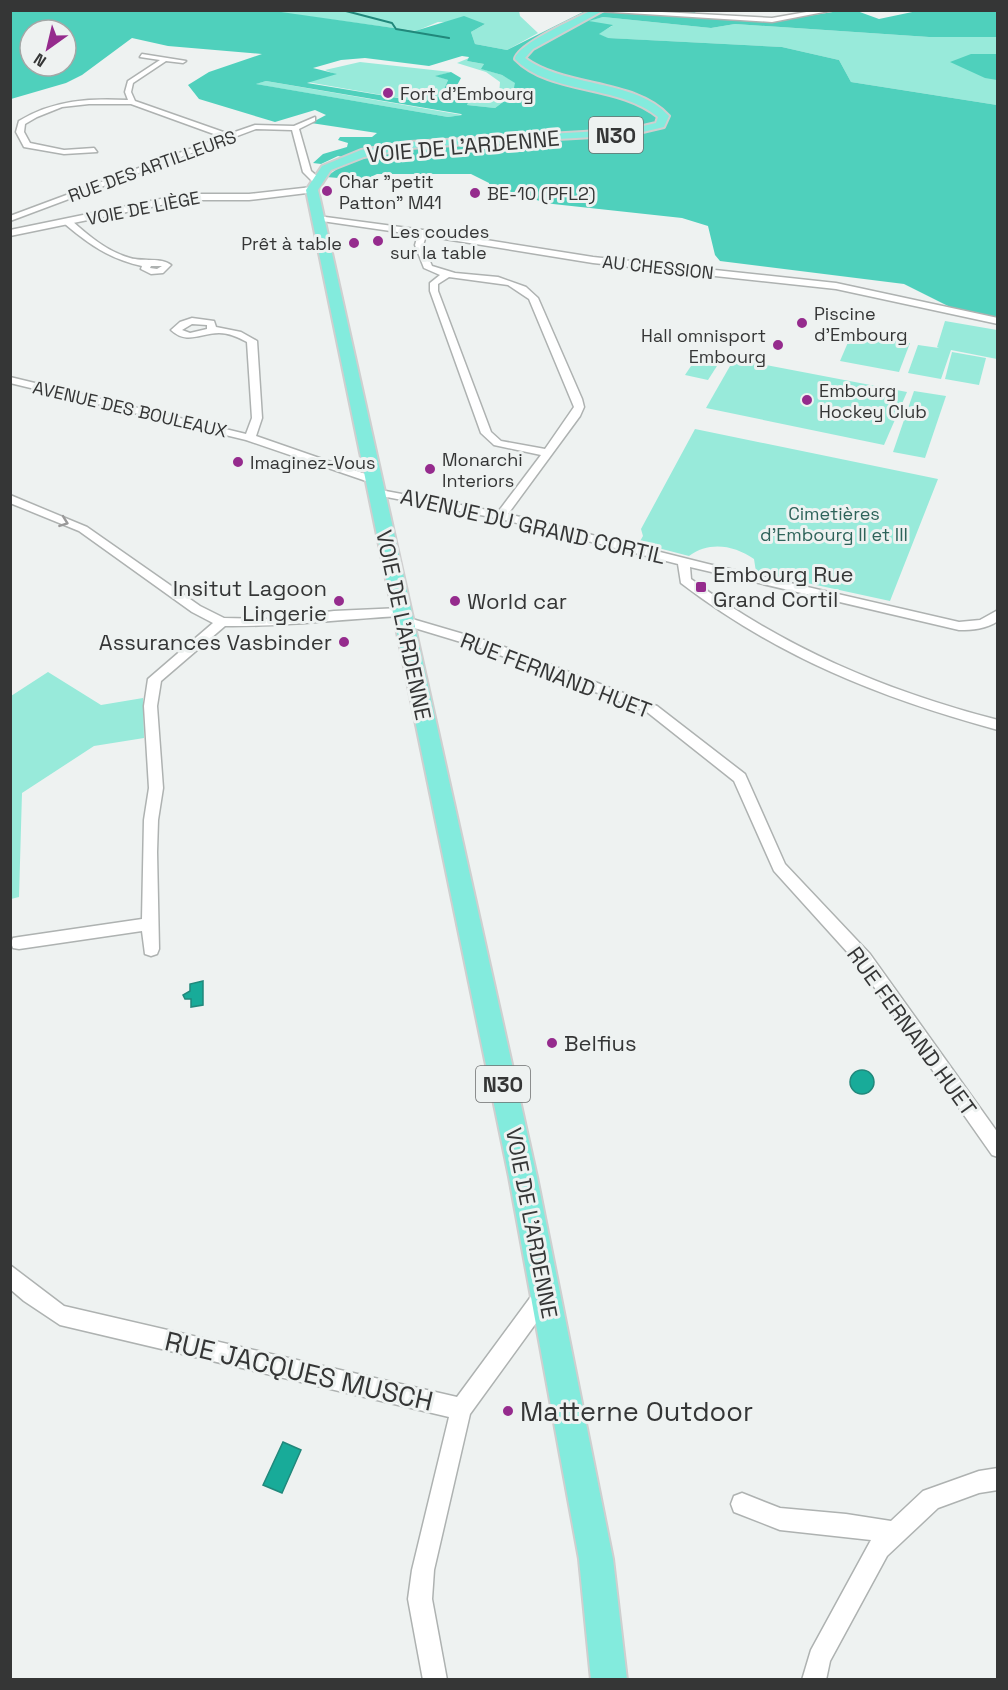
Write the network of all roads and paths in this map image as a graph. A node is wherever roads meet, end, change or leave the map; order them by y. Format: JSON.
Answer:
{"nodes":[{"id":1,"x":831,"y":10,"type":"edge"},
{"id":2,"x":600,"y":11,"type":"edge"},
{"id":3,"x":142,"y":56,"type":"dead end"},
{"id":4,"x":163,"y":61,"type":"junction"},
{"id":5,"x":183,"y":61,"type":"dead end"},
{"id":6,"x":132,"y":102,"type":"junction"},
{"id":7,"x":312,"y":119,"type":"dead end"},
{"id":8,"x":296,"y":128,"type":"junction"},
{"id":9,"x":230,"y":137,"type":"junction"},
{"id":10,"x":94,"y":150,"type":"dead end"},
{"id":11,"x":314,"y":184,"type":"junction"},
{"id":12,"x":318,"y":218,"type":"junction"},
{"id":13,"x":10,"y":219,"type":"edge"},
{"id":14,"x":68,"y":222,"type":"junction"},
{"id":15,"x":423,"y":232,"type":"junction"},
{"id":16,"x":10,"y":233,"type":"edge"},
{"id":17,"x":147,"y":265,"type":"dead end"},
{"id":18,"x":447,"y":274,"type":"junction"},
{"id":19,"x":998,"y":321,"type":"edge"},
{"id":20,"x":212,"y":330,"type":"dead end"},
{"id":21,"x":10,"y":381,"type":"edge"},
{"id":22,"x":250,"y":438,"type":"junction"},
{"id":23,"x":547,"y":453,"type":"junction"},
{"id":24,"x":374,"y":486,"type":"junction"},
{"id":25,"x":10,"y":498,"type":"edge"},
{"id":26,"x":501,"y":516,"type":"junction"},
{"id":27,"x":684,"y":562,"type":"junction"},
{"id":28,"x":998,"y":614,"type":"edge"},
{"id":29,"x":402,"y":616,"type":"junction"},
{"id":30,"x":222,"y":622,"type":"junction"},
{"id":31,"x":998,"y":725,"type":"edge"},
{"id":32,"x":149,"y":924,"type":"junction"},
{"id":33,"x":19,"y":943,"type":"dead end"},
{"id":34,"x":152,"y":949,"type":"dead end"},
{"id":35,"x":998,"y":1149,"type":"edge"},
{"id":36,"x":10,"y":1275,"type":"edge"},
{"id":37,"x":545,"y":1293,"type":"junction"},
{"id":38,"x":460,"y":1409,"type":"junction"},
{"id":39,"x":998,"y":1479,"type":"edge"},
{"id":40,"x":742,"y":1504,"type":"dead end"},
{"id":41,"x":895,"y":1533,"type":"junction"},
{"id":42,"x":435,"y":1680,"type":"edge"},
{"id":43,"x":609,"y":1680,"type":"edge"},
{"id":44,"x":814,"y":1680,"type":"edge"}],
"edges":[{"from":1,"to":2,"type":"street"},
{"from":2,"to":11,"type":"main road","name":"VOIE DE L'ARDENNE","number":"N30"},
{"from":3,"to":4,"type":"street"},
{"from":4,"to":5,"type":"street"},
{"from":4,"to":6,"type":"street"},
{"from":6,"to":9,"type":"street"},
{"from":6,"to":10,"type":"street"},
{"from":7,"to":8,"type":"street"},
{"from":8,"to":9,"type":"street","name":"RUE DES ARTILLEURS"},
{"from":8,"to":11,"type":"street"},
{"from":9,"to":13,"type":"street","name":"RUE DES ARTILLEURS"},
{"from":11,"to":12,"type":"main road","name":"VOIE DE L'ARDENNE","number":"N30"},
{"from":11,"to":14,"type":"street","name":"VOIE DE LIÈGE"},
{"from":12,"to":15,"type":"street","name":"AU CHESSION"},
{"from":12,"to":24,"type":"main road","name":"VOIE DE L'ARDENNE","number":"N30"},
{"from":14,"to":16,"type":"street","name":"VOIE DE LIÈGE"},
{"from":14,"to":17,"type":"street"},
{"from":15,"to":18,"type":"street"},
{"from":15,"to":19,"type":"street","name":"AU CHESSION"},
{"from":18,"to":23,"type":"street"},
{"from":18,"to":23,"type":"street"},
{"from":20,"to":22,"type":"street","name":"AVENUE DES BOULEAUX"},
{"from":21,"to":22,"type":"street","name":"AVENUE DES BOULEAUX"},
{"from":22,"to":24,"type":"street","name":"AVENUE DES BOULEAUX"},
{"from":23,"to":26,"type":"street"},
{"from":24,"to":26,"type":"street","name":"AVENUE DU GRAND CORTIL"},
{"from":24,"to":29,"type":"main road","name":"VOIE DE L'ARDENNE","number":"N30"},
{"from":25,"to":30,"type":"street","one_way":true},
{"from":26,"to":27,"type":"street","name":"AVENUE DU GRAND CORTIL"},
{"from":27,"to":28,"type":"street"},
{"from":27,"to":31,"type":"street","name":"AVENUE DU GRAND CORTIL"},
{"from":29,"to":30,"type":"street","name":"RUE FERNAND HUET"},
{"from":29,"to":35,"type":"street","name":"RUE FERNAND HUET"},
{"from":29,"to":37,"type":"main road","name":"VOIE DE L'ARDENNE","number":"N30"},
{"from":30,"to":32,"type":"street"},
{"from":32,"to":33,"type":"street"},
{"from":32,"to":34,"type":"street"},
{"from":36,"to":38,"type":"street","name":"RUE JACQUES MUSCH"},
{"from":37,"to":38,"type":"street","name":"RUE JACQUES MUSCH"},
{"from":37,"to":43,"type":"main road","name":"VOIE DE L'ARDENNE","number":"N30"},
{"from":38,"to":42,"type":"street"},
{"from":39,"to":41,"type":"street"},
{"from":40,"to":41,"type":"street"},
{"from":41,"to":44,"type":"street"}]}
